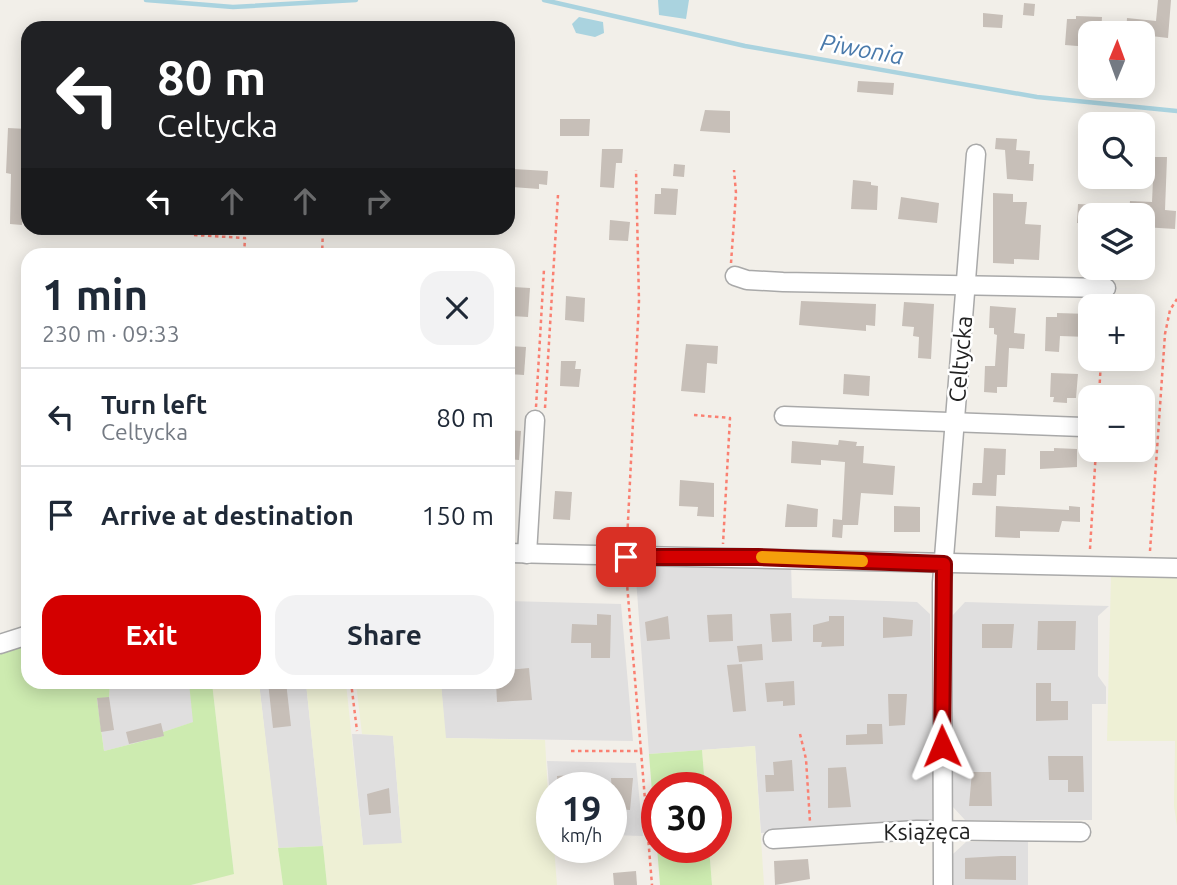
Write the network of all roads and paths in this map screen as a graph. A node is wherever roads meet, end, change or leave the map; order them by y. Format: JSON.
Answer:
{"nodes":[{"id":1,"x":976,"y":154,"type":"dead end"},
{"id":2,"x":636,"y":170,"type":"dead end"},
{"id":3,"x":734,"y":170,"type":"dead end"},
{"id":4,"x":558,"y":195,"type":"dead end"},
{"id":5,"x":194,"y":235,"type":"dead end"},
{"id":6,"x":244,"y":248,"type":"edge"},
{"id":7,"x":544,"y":270,"type":"dead end"},
{"id":8,"x":735,"y":276,"type":"joint"},
{"id":9,"x":966,"y":284,"type":"junction"},
{"id":10,"x":1106,"y":288,"type":"dead end"},
{"id":11,"x":1177,"y":299,"type":"edge"},
{"id":12,"x":694,"y":415,"type":"dead end"},
{"id":13,"x":784,"y":416,"type":"dead end"},
{"id":14,"x":540,"y":418,"type":"junction"},
{"id":15,"x":955,"y":423,"type":"junction"},
{"id":16,"x":1078,"y":427,"type":"edge"},
{"id":17,"x":1095,"y":462,"type":"edge"},
{"id":18,"x":515,"y":554,"type":"edge"},
{"id":19,"x":527,"y":554,"type":"junction"},
{"id":20,"x":626,"y":557,"type":"junction"},
{"id":21,"x":722,"y":557,"type":"junction"},
{"id":22,"x":944,"y":564,"type":"junction"},
{"id":23,"x":1089,"y":567,"type":"junction"},
{"id":24,"x":1150,"y":568,"type":"junction"},
{"id":25,"x":1177,"y":568,"type":"edge"},
{"id":26,"x":21,"y":637,"type":"edge"},
{"id":27,"x":0,"y":644,"type":"edge"},
{"id":28,"x":352,"y":689,"type":"edge"},
{"id":29,"x":357,"y":731,"type":"dead end"},
{"id":30,"x":800,"y":734,"type":"dead end"},
{"id":31,"x":571,"y":751,"type":"dead end"},
{"id":32,"x":641,"y":751,"type":"junction"},
{"id":33,"x":943,"y":830,"type":"junction"},
{"id":34,"x":1081,"y":832,"type":"dead end"},
{"id":35,"x":811,"y":836,"type":"junction"},
{"id":36,"x":773,"y":839,"type":"dead end"},
{"id":37,"x":652,"y":885,"type":"edge"},
{"id":38,"x":943,"y":885,"type":"edge"}],
"edges":[{"from":1,"to":9,"type":"street","name":"Celtycka"},
{"from":2,"to":20,"type":"path"},
{"from":3,"to":8,"type":"path"},
{"from":4,"to":14,"type":"path"},
{"from":5,"to":6,"type":"path"},
{"from":7,"to":14,"type":"path"},
{"from":8,"to":9,"type":"street"},
{"from":9,"to":10,"type":"street"},
{"from":9,"to":15,"type":"street","name":"Celtycka"},
{"from":11,"to":24,"type":"path"},
{"from":12,"to":21,"type":"path"},
{"from":13,"to":15,"type":"street"},
{"from":14,"to":19,"type":"street"},
{"from":15,"to":16,"type":"street"},
{"from":15,"to":22,"type":"street","name":"Celtycka"},
{"from":17,"to":23,"type":"path"},
{"from":18,"to":19,"type":"street"},
{"from":19,"to":20,"type":"street"},
{"from":20,"to":21,"type":"street"},
{"from":20,"to":32,"type":"path"},
{"from":21,"to":22,"type":"street"},
{"from":22,"to":23,"type":"street"},
{"from":22,"to":33,"type":"street","name":"Celtycka"},
{"from":23,"to":24,"type":"street"},
{"from":24,"to":25,"type":"street"},
{"from":26,"to":27,"type":"street"},
{"from":28,"to":29,"type":"path"},
{"from":30,"to":35,"type":"path"},
{"from":31,"to":32,"type":"path"},
{"from":32,"to":37,"type":"path"},
{"from":33,"to":34,"type":"street","name":"Książęca"},
{"from":33,"to":35,"type":"street","name":"Książęca"},
{"from":33,"to":38,"type":"street","name":"Celtycka"},
{"from":35,"to":36,"type":"street","name":"Książęca"}]}
